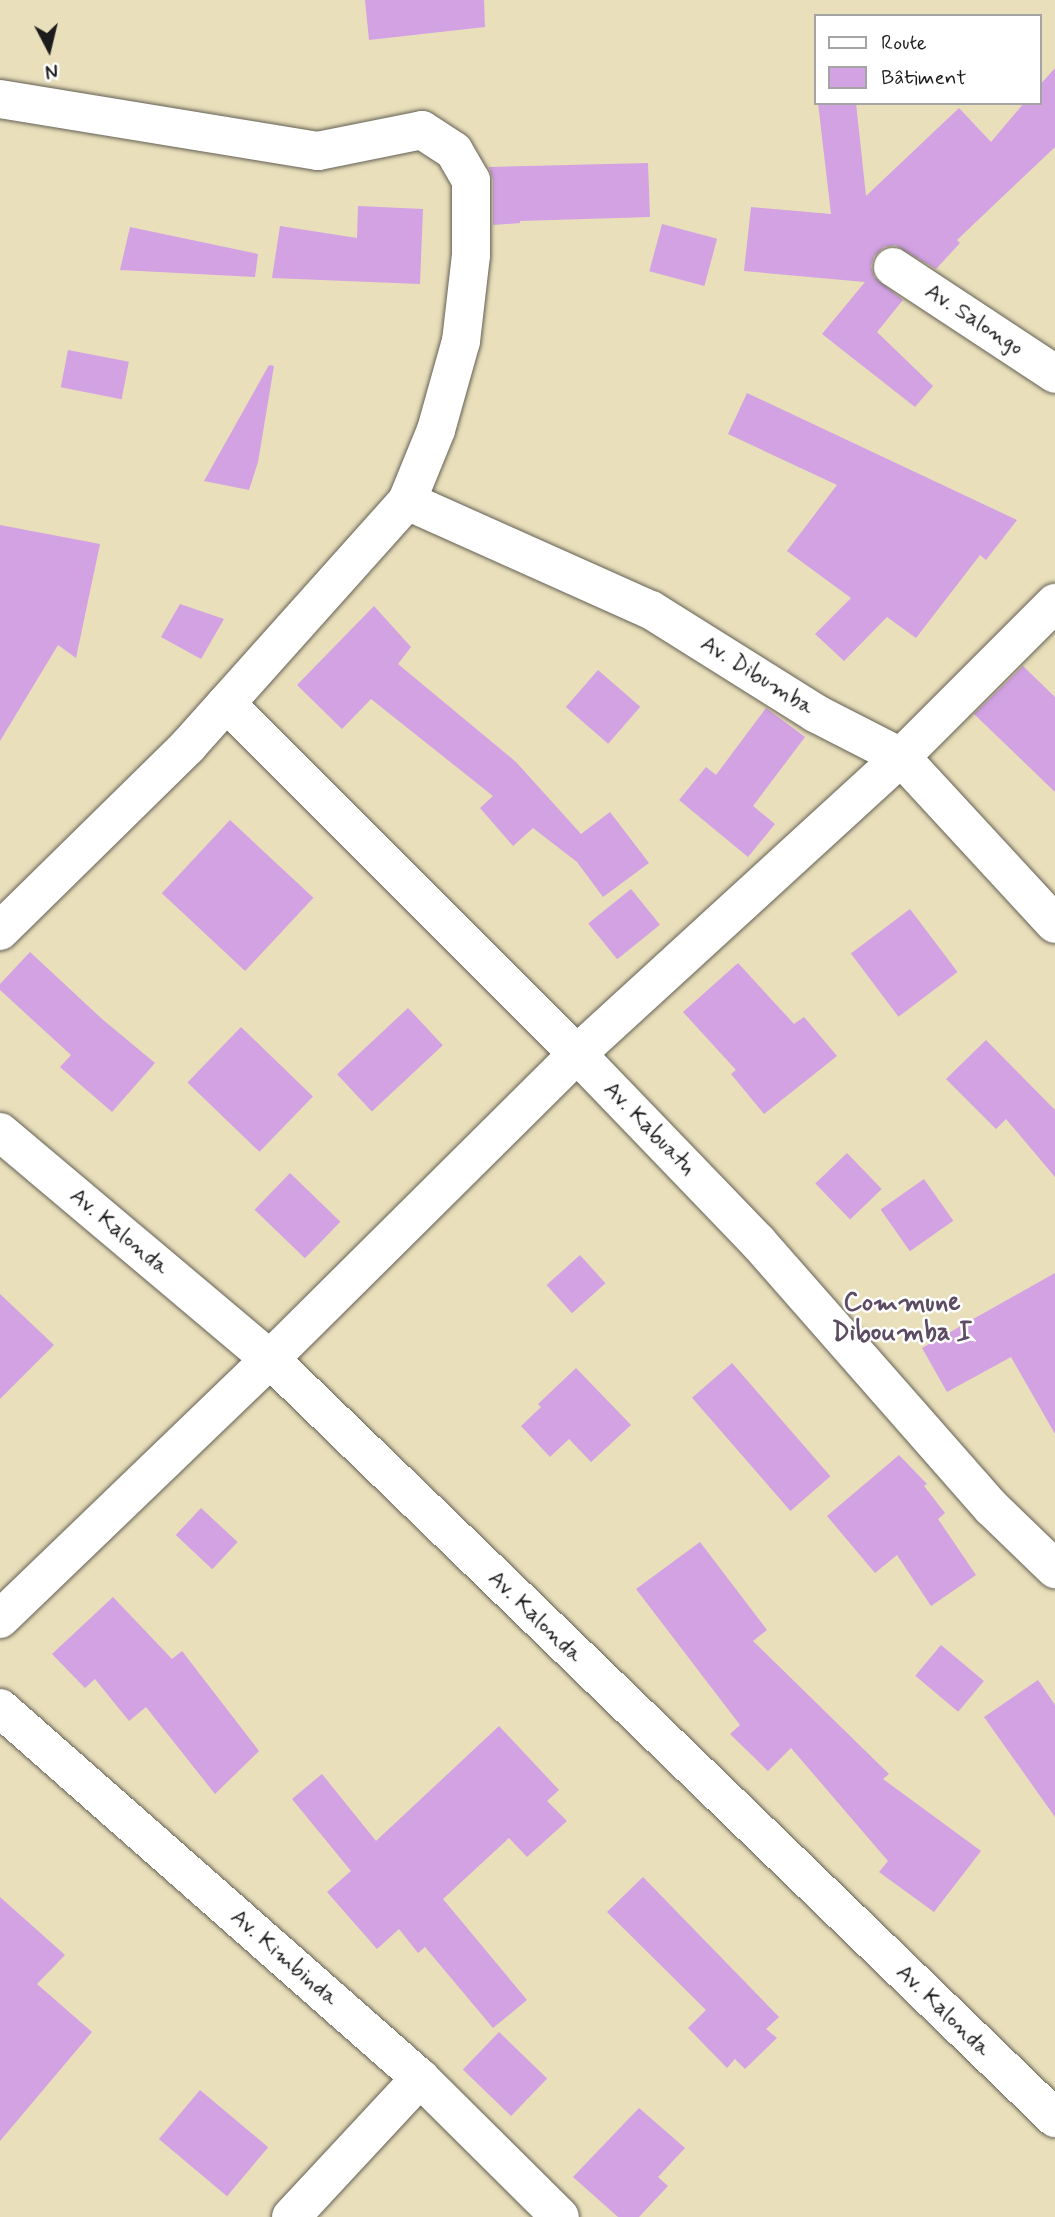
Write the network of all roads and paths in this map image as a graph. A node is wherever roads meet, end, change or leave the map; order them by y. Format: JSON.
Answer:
{"nodes":[{"id":1,"x":0,"y":99,"type":"edge"},
{"id":2,"x":893,"y":267,"type":"dead end"},
{"id":3,"x":1055,"y":374,"type":"edge"},
{"id":4,"x":407,"y":501,"type":"junction"},
{"id":5,"x":1055,"y":603,"type":"edge"},
{"id":6,"x":226,"y":703,"type":"junction"},
{"id":7,"x":901,"y":758,"type":"junction"},
{"id":8,"x":1055,"y":924,"type":"edge"},
{"id":9,"x":0,"y":931,"type":"edge"},
{"id":10,"x":577,"y":1054,"type":"junction"},
{"id":11,"x":0,"y":1132,"type":"edge"},
{"id":12,"x":270,"y":1359,"type":"junction"},
{"id":13,"x":1055,"y":1569,"type":"edge"},
{"id":14,"x":0,"y":1619,"type":"edge"},
{"id":15,"x":0,"y":1708,"type":"edge"},
{"id":16,"x":420,"y":2078,"type":"junction"},
{"id":17,"x":1055,"y":2118,"type":"edge"},
{"id":18,"x":291,"y":2217,"type":"edge"},
{"id":19,"x":560,"y":2217,"type":"edge"}],
"edges":[{"from":1,"to":4,"type":"street"},
{"from":2,"to":3,"type":"street","name":"Av. Salongo"},
{"from":4,"to":6,"type":"street"},
{"from":4,"to":7,"type":"street","name":"Av. Dibumba"},
{"from":5,"to":7,"type":"street"},
{"from":6,"to":9,"type":"street"},
{"from":6,"to":10,"type":"street","name":"Av. Kabuatu"},
{"from":7,"to":8,"type":"street","name":"Av. Dibumba"},
{"from":7,"to":10,"type":"street"},
{"from":10,"to":12,"type":"street"},
{"from":10,"to":13,"type":"street","name":"Av. Kabuatu"},
{"from":11,"to":12,"type":"street","name":"Av. Kalonda"},
{"from":12,"to":14,"type":"street"},
{"from":12,"to":17,"type":"street","name":"Av. Kalonda"},
{"from":15,"to":16,"type":"street","name":"Av. Kimbinda"},
{"from":16,"to":18,"type":"street"},
{"from":16,"to":19,"type":"street","name":"Av. Kimbinda"}]}
